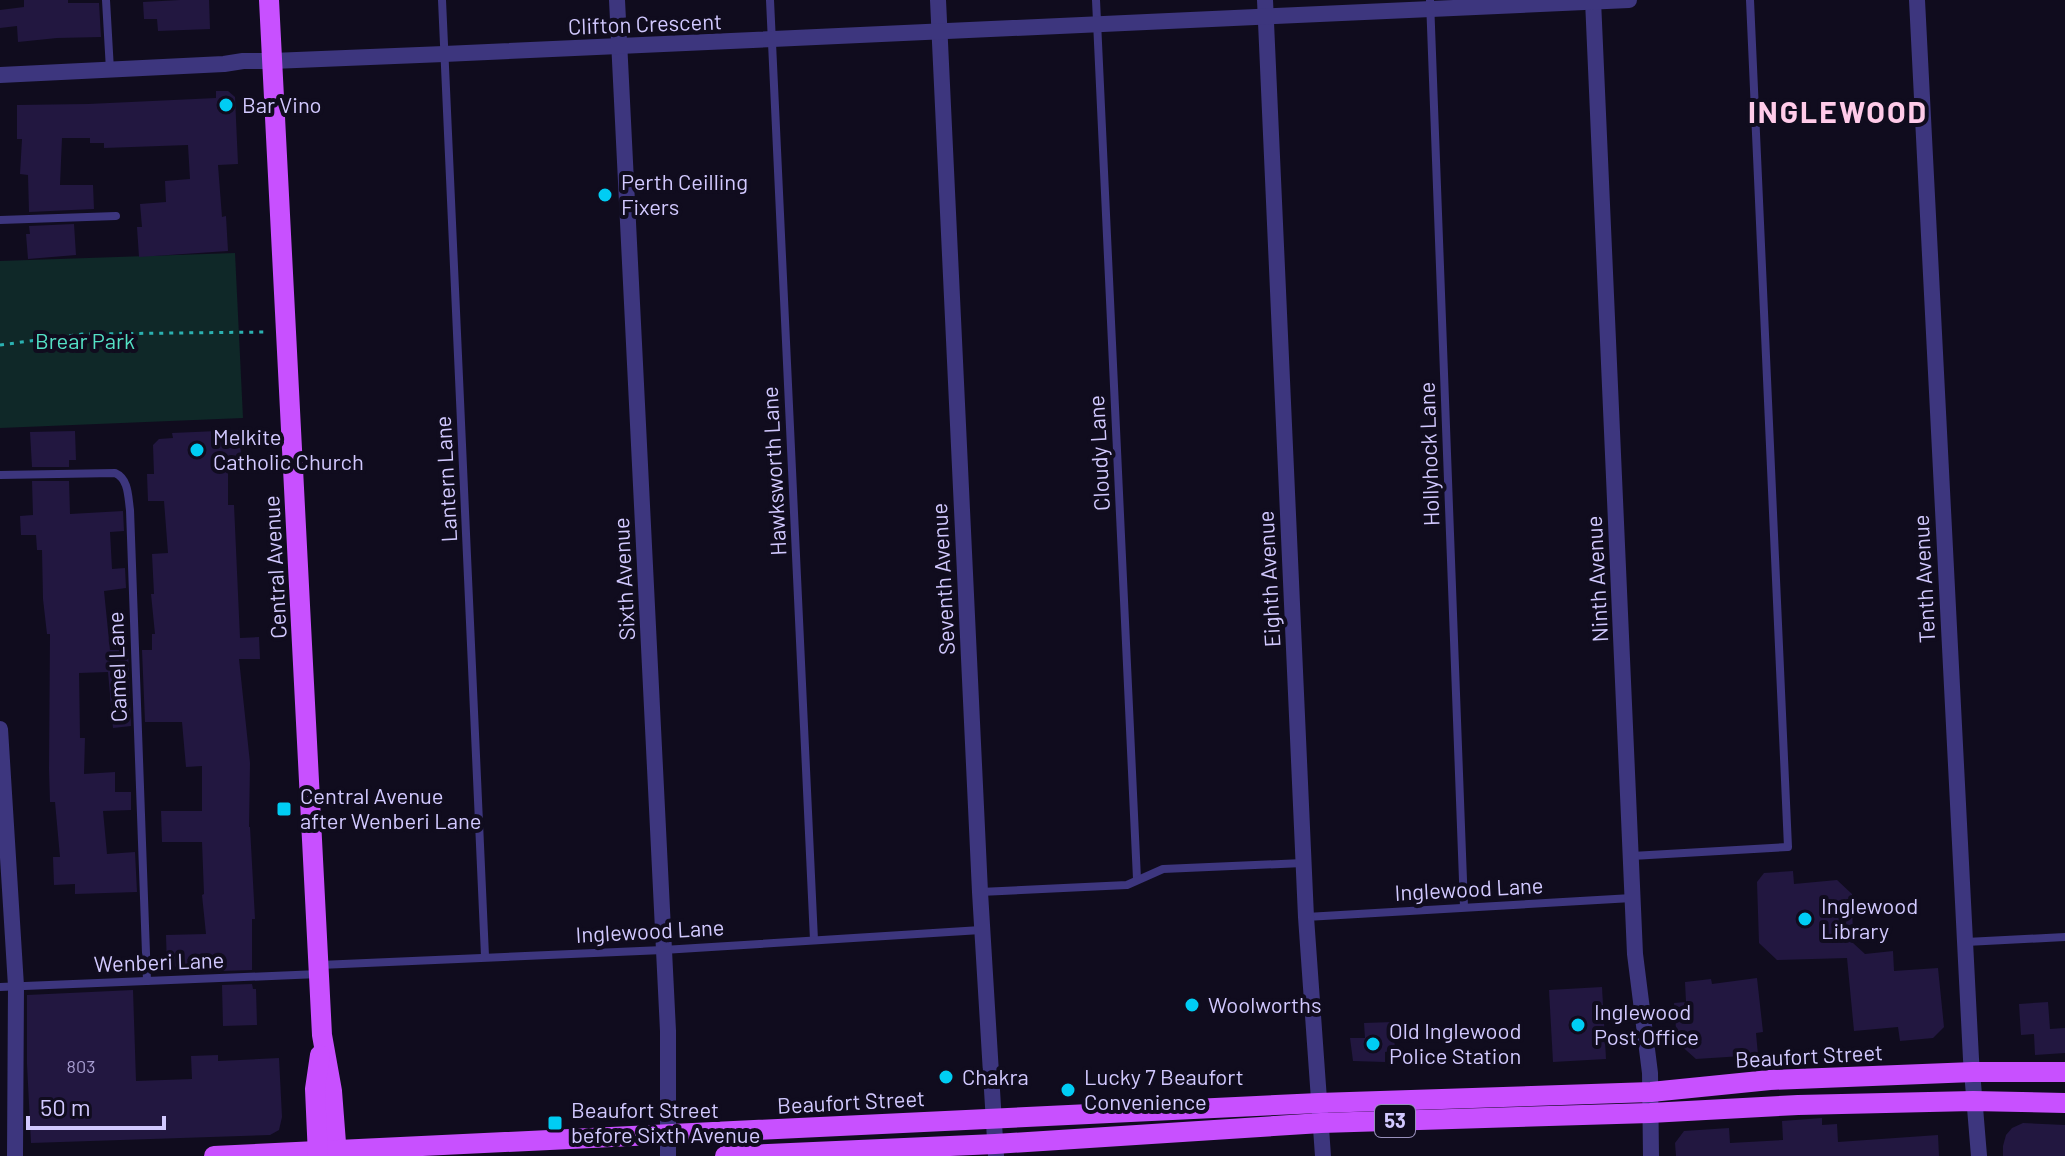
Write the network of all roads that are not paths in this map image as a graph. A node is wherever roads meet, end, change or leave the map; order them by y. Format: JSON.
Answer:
{"nodes":[{"id":1,"x":106,"y":0,"type":"edge"},
{"id":2,"x":269,"y":0,"type":"edge"},
{"id":3,"x":442,"y":0,"type":"edge"},
{"id":4,"x":617,"y":0,"type":"edge"},
{"id":5,"x":770,"y":0,"type":"edge"},
{"id":6,"x":938,"y":0,"type":"edge"},
{"id":7,"x":1096,"y":0,"type":"edge"},
{"id":8,"x":1265,"y":0,"type":"edge"},
{"id":9,"x":1629,"y":0,"type":"edge"},
{"id":10,"x":1750,"y":0,"type":"edge"},
{"id":11,"x":1917,"y":0,"type":"edge"},
{"id":12,"x":1593,"y":1,"type":"edge"},
{"id":13,"x":1430,"y":5,"type":"edge"},
{"id":14,"x":1266,"y":17,"type":"junction"},
{"id":15,"x":1098,"y":25,"type":"junction"},
{"id":16,"x":939,"y":32,"type":"junction"},
{"id":17,"x":771,"y":40,"type":"junction"},
{"id":18,"x":620,"y":47,"type":"junction"},
{"id":19,"x":444,"y":54,"type":"junction"},
{"id":20,"x":272,"y":61,"type":"junction"},
{"id":21,"x":110,"y":70,"type":"junction"},
{"id":22,"x":0,"y":75,"type":"edge"},
{"id":23,"x":116,"y":216,"type":"dead end"},
{"id":24,"x":0,"y":220,"type":"edge"},
{"id":25,"x":0,"y":475,"type":"edge"},
{"id":26,"x":0,"y":729,"type":"edge"},
{"id":27,"x":1632,"y":856,"type":"junction"},
{"id":28,"x":1304,"y":863,"type":"junction"},
{"id":29,"x":1137,"y":879,"type":"junction"},
{"id":30,"x":980,"y":892,"type":"junction"},
{"id":31,"x":1633,"y":898,"type":"junction"},
{"id":32,"x":1464,"y":907,"type":"junction"},
{"id":33,"x":1306,"y":917,"type":"junction"},
{"id":34,"x":981,"y":930,"type":"junction"},
{"id":35,"x":2065,"y":937,"type":"edge"},
{"id":36,"x":814,"y":940,"type":"junction"},
{"id":37,"x":1965,"y":942,"type":"junction"},
{"id":38,"x":663,"y":950,"type":"junction"},
{"id":39,"x":485,"y":956,"type":"junction"},
{"id":40,"x":320,"y":970,"type":"junction"},
{"id":41,"x":147,"y":981,"type":"junction"},
{"id":42,"x":8,"y":986,"type":"edge"},
{"id":43,"x":1973,"y":1072,"type":"junction"},
{"id":44,"x":2065,"y":1072,"type":"edge"},
{"id":45,"x":1973,"y":1101,"type":"junction"},
{"id":46,"x":1650,"y":1103,"type":"junction"},
{"id":47,"x":2065,"y":1103,"type":"edge"},
{"id":48,"x":1320,"y":1113,"type":"junction"},
{"id":49,"x":993,"y":1120,"type":"junction"},
{"id":50,"x":668,"y":1134,"type":"junction"},
{"id":51,"x":996,"y":1150,"type":"edge"},
{"id":52,"x":327,"y":1153,"type":"edge"},
{"id":53,"x":15,"y":1156,"type":"edge"},
{"id":54,"x":214,"y":1156,"type":"edge"},
{"id":55,"x":668,"y":1156,"type":"edge"},
{"id":56,"x":725,"y":1156,"type":"edge"},
{"id":57,"x":1323,"y":1156,"type":"edge"},
{"id":58,"x":1651,"y":1156,"type":"edge"},
{"id":59,"x":1979,"y":1156,"type":"edge"}],
"edges":[{"from":1,"to":21,"type":"lane"},
{"from":2,"to":20,"type":"main road","name":"Central Avenue"},
{"from":3,"to":19,"type":"lane","name":"Lantern Lane"},
{"from":4,"to":18,"type":"street","name":"Sixth Avenue"},
{"from":5,"to":17,"type":"lane","name":"Hawksworth Lane"},
{"from":6,"to":16,"type":"street","name":"Seventh Avenue"},
{"from":7,"to":15,"type":"lane","name":"Cloudy Lane"},
{"from":8,"to":14,"type":"street","name":"Eighth Avenue"},
{"from":9,"to":12,"type":"street","name":"Clifton Crescent"},
{"from":10,"to":27,"type":"lane"},
{"from":11,"to":37,"type":"street","name":"Tenth Avenue"},
{"from":12,"to":13,"type":"street","name":"Clifton Crescent"},
{"from":12,"to":27,"type":"street","name":"Ninth Avenue"},
{"from":13,"to":14,"type":"street","name":"Clifton Crescent"},
{"from":13,"to":32,"type":"lane","name":"Hollyhock Lane"},
{"from":14,"to":15,"type":"street","name":"Clifton Crescent"},
{"from":14,"to":28,"type":"street","name":"Eighth Avenue"},
{"from":15,"to":16,"type":"street","name":"Clifton Crescent"},
{"from":15,"to":29,"type":"lane","name":"Cloudy Lane"},
{"from":16,"to":17,"type":"street","name":"Clifton Crescent"},
{"from":16,"to":30,"type":"street","name":"Seventh Avenue"},
{"from":17,"to":18,"type":"street","name":"Clifton Crescent"},
{"from":17,"to":36,"type":"lane","name":"Hawksworth Lane"},
{"from":18,"to":19,"type":"street","name":"Clifton Crescent"},
{"from":18,"to":38,"type":"street","name":"Sixth Avenue"},
{"from":19,"to":20,"type":"street","name":"Clifton Crescent"},
{"from":19,"to":39,"type":"lane","name":"Lantern Lane"},
{"from":20,"to":21,"type":"street","name":"Clifton Crescent"},
{"from":20,"to":40,"type":"main road","name":"Central Avenue"},
{"from":21,"to":22,"type":"street","name":"Clifton Crescent"},
{"from":23,"to":24,"type":"lane"},
{"from":25,"to":41,"type":"lane","name":"Camel Lane"},
{"from":26,"to":42,"type":"street"},
{"from":27,"to":31,"type":"street","name":"Ninth Avenue"},
{"from":28,"to":29,"type":"lane"},
{"from":28,"to":33,"type":"street","name":"Eighth Avenue"},
{"from":29,"to":30,"type":"lane"},
{"from":30,"to":34,"type":"street","name":"Seventh Avenue"},
{"from":31,"to":32,"type":"lane","name":"Inglewood Lane"},
{"from":31,"to":46,"type":"street","name":"Ninth Avenue"},
{"from":32,"to":33,"type":"lane","name":"Inglewood Lane"},
{"from":33,"to":48,"type":"street","name":"Eighth Avenue"},
{"from":34,"to":36,"type":"lane","name":"Inglewood Lane"},
{"from":34,"to":49,"type":"street","name":"Seventh Avenue"},
{"from":35,"to":37,"type":"lane"},
{"from":36,"to":38,"type":"lane","name":"Inglewood Lane"},
{"from":37,"to":43,"type":"street","name":"Tenth Avenue"},
{"from":38,"to":39,"type":"lane","name":"Inglewood Lane"},
{"from":38,"to":50,"type":"street","name":"Sixth Avenue"},
{"from":39,"to":40,"type":"lane","name":"Inglewood Lane"},
{"from":40,"to":41,"type":"lane","name":"Wenberi Lane"},
{"from":40,"to":52,"type":"main road","name":"Central Avenue"},
{"from":41,"to":42,"type":"lane","name":"Wenberi Lane"},
{"from":42,"to":53,"type":"street"},
{"from":43,"to":44,"type":"main road","name":"Beaufort Street","number":"53"},
{"from":43,"to":45,"type":"street","name":"Tenth Avenue"},
{"from":43,"to":46,"type":"main road","name":"Beaufort Street","number":"53"},
{"from":45,"to":46,"type":"main road","name":"Beaufort Street","number":"53"},
{"from":45,"to":47,"type":"main road","name":"Beaufort Street","number":"53"},
{"from":45,"to":59,"type":"street","name":"Tenth Avenue"},
{"from":46,"to":48,"type":"main road","name":"Beaufort Street","number":"53"},
{"from":46,"to":58,"type":"street","name":"Ninth Avenue"},
{"from":48,"to":49,"type":"main road","name":"Beaufort Street","number":"53"},
{"from":48,"to":51,"type":"main road","name":"Beaufort Street","number":"53"},
{"from":48,"to":57,"type":"street","name":"Eighth Avenue"},
{"from":49,"to":50,"type":"main road","name":"Beaufort Street","number":"53"},
{"from":49,"to":51,"type":"street","name":"Seventh Avenue"},
{"from":50,"to":52,"type":"main road","name":"Beaufort Street","number":"53"},
{"from":50,"to":55,"type":"street","name":"Sixth Avenue"},
{"from":51,"to":56,"type":"main road","name":"Beaufort Street","number":"53"},
{"from":52,"to":54,"type":"main road","name":"Beaufort Street","number":"53"}]}
